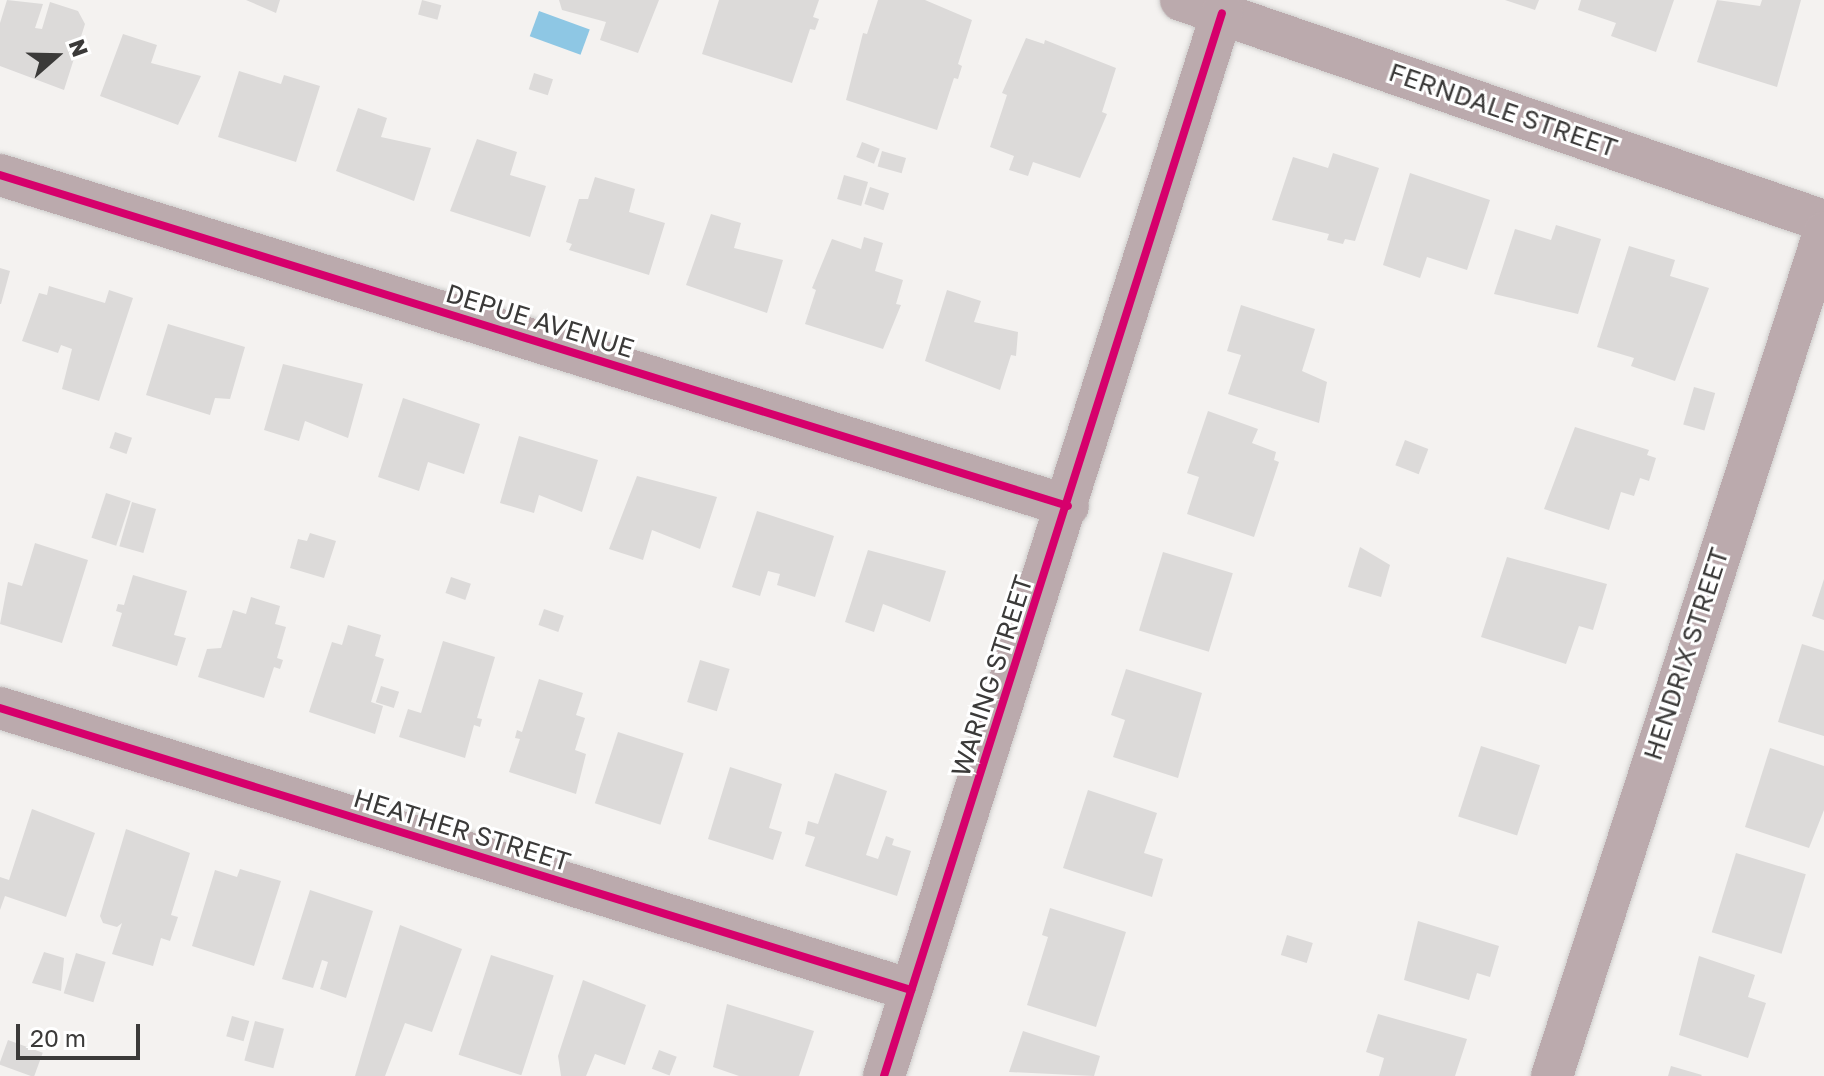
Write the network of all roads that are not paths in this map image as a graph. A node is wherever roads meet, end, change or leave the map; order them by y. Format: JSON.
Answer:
{"nodes":[{"id":1,"x":1181,"y":0,"type":"edge"},
{"id":2,"x":1222,"y":13,"type":"junction"},
{"id":3,"x":0,"y":175,"type":"edge"},
{"id":4,"x":1824,"y":221,"type":"edge"},
{"id":5,"x":1824,"y":233,"type":"edge"},
{"id":6,"x":1068,"y":506,"type":"junction"},
{"id":7,"x":0,"y":708,"type":"edge"},
{"id":8,"x":911,"y":990,"type":"junction"},
{"id":9,"x":884,"y":1076,"type":"edge"},
{"id":10,"x":1552,"y":1076,"type":"edge"}],
"edges":[{"from":1,"to":2,"type":"street","name":"FERNDALE STREET"},
{"from":2,"to":4,"type":"street","name":"FERNDALE STREET"},
{"from":2,"to":6,"type":"street","name":"WARING STREET"},
{"from":3,"to":6,"type":"street","name":"DEPUE AVENUE"},
{"from":5,"to":10,"type":"street","name":"HENDRIX STREET"},
{"from":6,"to":8,"type":"street","name":"WARING STREET"},
{"from":7,"to":8,"type":"street","name":"HEATHER STREET"},
{"from":8,"to":9,"type":"street","name":"WARING STREET"}]}
